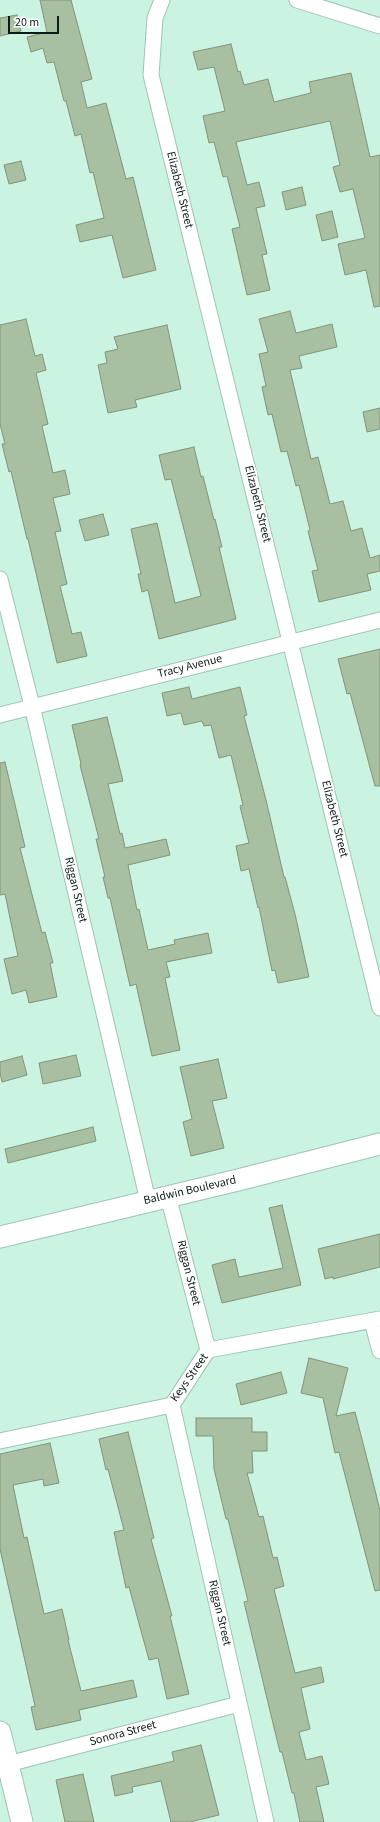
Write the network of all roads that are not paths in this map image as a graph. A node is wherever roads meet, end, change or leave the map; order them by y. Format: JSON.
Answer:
{"nodes":[{"id":1,"x":162,"y":0,"type":"edge"},
{"id":2,"x":297,"y":0,"type":"edge"},
{"id":3,"x":380,"y":26,"type":"edge"},
{"id":4,"x":0,"y":579,"type":"edge"},
{"id":5,"x":380,"y":620,"type":"edge"},
{"id":6,"x":290,"y":642,"type":"junction"},
{"id":7,"x":32,"y":706,"type":"junction"},
{"id":8,"x":0,"y":715,"type":"edge"},
{"id":9,"x":380,"y":1008,"type":"edge"},
{"id":10,"x":380,"y":1144,"type":"edge"},
{"id":11,"x":168,"y":1196,"type":"junction"},
{"id":12,"x":148,"y":1201,"type":"junction"},
{"id":13,"x":0,"y":1237,"type":"edge"},
{"id":14,"x":376,"y":1320,"type":"edge"},
{"id":15,"x":208,"y":1350,"type":"junction"},
{"id":16,"x":380,"y":1351,"type":"edge"},
{"id":17,"x":172,"y":1405,"type":"junction"},
{"id":18,"x":0,"y":1441,"type":"edge"},
{"id":19,"x":239,"y":1704,"type":"junction"},
{"id":20,"x":0,"y":1732,"type":"edge"},
{"id":21,"x":8,"y":1764,"type":"junction"},
{"id":22,"x":22,"y":1822,"type":"edge"},
{"id":23,"x":266,"y":1822,"type":"edge"}],
"edges":[{"from":1,"to":6,"type":"street","name":"Elizabeth Street"},
{"from":2,"to":3,"type":"street"},
{"from":4,"to":7,"type":"street","name":"Riggan Street"},
{"from":5,"to":6,"type":"street","name":"Tracy Avenue"},
{"from":6,"to":7,"type":"street","name":"Tracy Avenue"},
{"from":6,"to":9,"type":"street","name":"Elizabeth Street"},
{"from":7,"to":8,"type":"street","name":"Tracy Avenue"},
{"from":7,"to":12,"type":"street","name":"Riggan Street"},
{"from":10,"to":11,"type":"main road","name":"Baldwin Boulevard"},
{"from":11,"to":12,"type":"main road","name":"Baldwin Boulevard"},
{"from":11,"to":15,"type":"street","name":"Riggan Street"},
{"from":12,"to":13,"type":"main road","name":"Baldwin Boulevard"},
{"from":14,"to":15,"type":"street","name":"Keys Street"},
{"from":14,"to":16,"type":"street"},
{"from":15,"to":17,"type":"street","name":"Keys Street"},
{"from":17,"to":18,"type":"street","name":"Keys Street"},
{"from":17,"to":19,"type":"street","name":"Riggan Street"},
{"from":19,"to":21,"type":"street","name":"Sonora Street"},
{"from":19,"to":23,"type":"street","name":"Riggan Street"},
{"from":20,"to":21,"type":"main road"},
{"from":21,"to":22,"type":"main road"}]}
